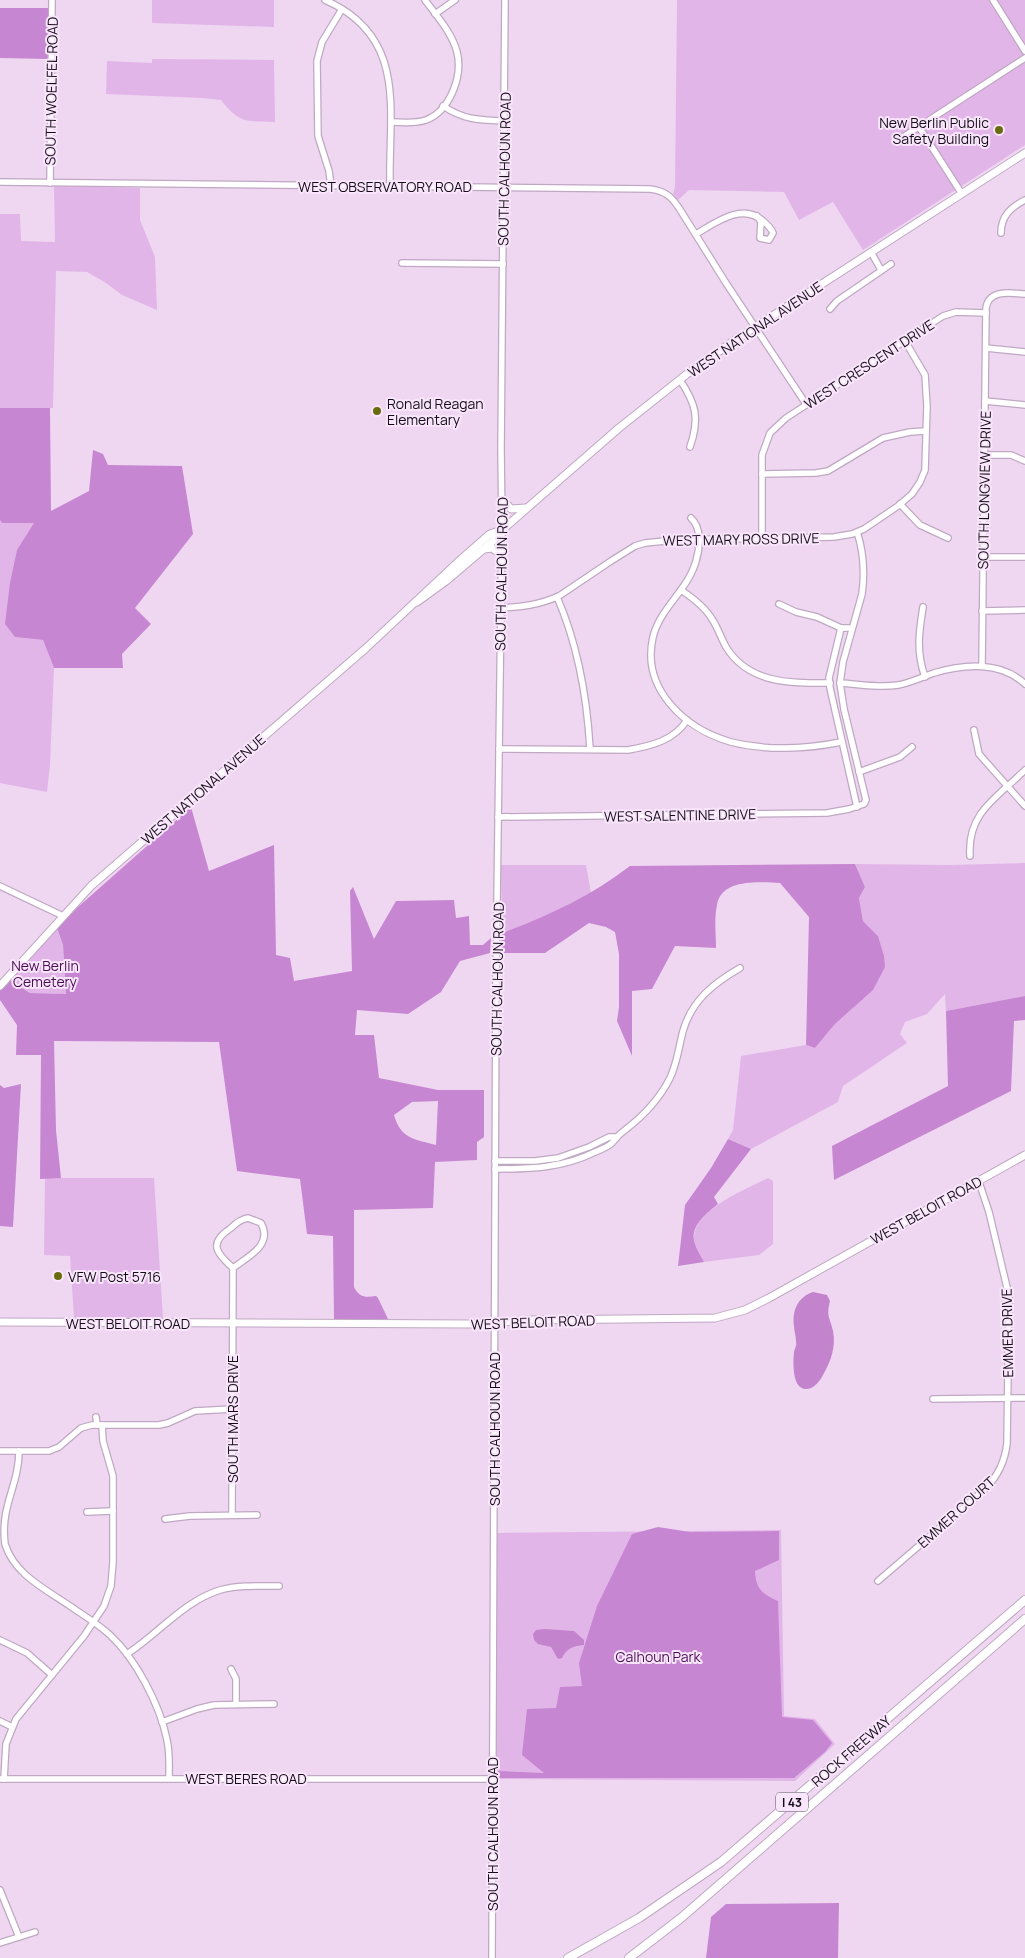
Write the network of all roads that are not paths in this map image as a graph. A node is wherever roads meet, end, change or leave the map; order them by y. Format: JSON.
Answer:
{"nodes":[{"id":1,"x":52,"y":0,"type":"edge"},
{"id":2,"x":324,"y":0,"type":"edge"},
{"id":3,"x":425,"y":0,"type":"edge"},
{"id":4,"x":455,"y":0,"type":"edge"},
{"id":5,"x":505,"y":0,"type":"edge"},
{"id":6,"x":993,"y":0,"type":"edge"},
{"id":7,"x":342,"y":8,"type":"junction"},
{"id":8,"x":435,"y":14,"type":"junction"},
{"id":9,"x":1025,"y":51,"type":"edge"},
{"id":10,"x":1025,"y":58,"type":"edge"},
{"id":11,"x":443,"y":106,"type":"junction"},
{"id":12,"x":504,"y":121,"type":"junction"},
{"id":13,"x":391,"y":122,"type":"junction"},
{"id":14,"x":919,"y":127,"type":"junction"},
{"id":15,"x":903,"y":137,"type":"dead end"},
{"id":16,"x":1025,"y":152,"type":"edge"},
{"id":17,"x":0,"y":182,"type":"edge"},
{"id":18,"x":50,"y":183,"type":"junction"},
{"id":19,"x":331,"y":186,"type":"junction"},
{"id":20,"x":390,"y":186,"type":"junction"},
{"id":21,"x":503,"y":188,"type":"junction"},
{"id":22,"x":962,"y":194,"type":"junction"},
{"id":23,"x":1025,"y":200,"type":"edge"},
{"id":24,"x":757,"y":216,"type":"dead end"},
{"id":25,"x":1001,"y":233,"type":"dead end"},
{"id":26,"x":696,"y":234,"type":"junction"},
{"id":27,"x":871,"y":252,"type":"junction"},
{"id":28,"x":402,"y":263,"type":"dead end"},
{"id":29,"x":503,"y":264,"type":"junction"},
{"id":30,"x":891,"y":264,"type":"dead end"},
{"id":31,"x":881,"y":270,"type":"junction"},
{"id":32,"x":1025,"y":294,"type":"edge"},
{"id":33,"x":830,"y":309,"type":"dead end"},
{"id":34,"x":986,"y":313,"type":"junction"},
{"id":35,"x":756,"y":327,"type":"junction"},
{"id":36,"x":905,"y":341,"type":"junction"},
{"id":37,"x":986,"y":348,"type":"junction"},
{"id":38,"x":1025,"y":352,"type":"edge"},
{"id":39,"x":680,"y":380,"type":"junction"},
{"id":40,"x":985,"y":401,"type":"junction"},
{"id":41,"x":806,"y":404,"type":"junction"},
{"id":42,"x":1025,"y":405,"type":"edge"},
{"id":43,"x":926,"y":431,"type":"junction"},
{"id":44,"x":690,"y":446,"type":"dead end"},
{"id":45,"x":984,"y":455,"type":"junction"},
{"id":46,"x":1025,"y":461,"type":"edge"},
{"id":47,"x":762,"y":474,"type":"junction"},
{"id":48,"x":502,"y":499,"type":"junction"},
{"id":49,"x":900,"y":504,"type":"junction"},
{"id":50,"x":526,"y":508,"type":"junction"},
{"id":51,"x":691,"y":518,"type":"dead end"},
{"id":52,"x":502,"y":530,"type":"junction"},
{"id":53,"x":857,"y":532,"type":"junction"},
{"id":54,"x":948,"y":538,"type":"dead end"},
{"id":55,"x":762,"y":539,"type":"junction"},
{"id":56,"x":699,"y":540,"type":"junction"},
{"id":57,"x":481,"y":550,"type":"junction"},
{"id":58,"x":502,"y":554,"type":"junction"},
{"id":59,"x":1025,"y":557,"type":"edge"},
{"id":60,"x":983,"y":558,"type":"junction"},
{"id":61,"x":681,"y":590,"type":"junction"},
{"id":62,"x":557,"y":597,"type":"junction"},
{"id":63,"x":417,"y":602,"type":"junction"},
{"id":64,"x":779,"y":604,"type":"dead end"},
{"id":65,"x":923,"y":607,"type":"dead end"},
{"id":66,"x":500,"y":608,"type":"junction"},
{"id":67,"x":1025,"y":610,"type":"edge"},
{"id":68,"x":982,"y":611,"type":"junction"},
{"id":69,"x":841,"y":628,"type":"junction"},
{"id":70,"x":852,"y":628,"type":"junction"},
{"id":71,"x":982,"y":666,"type":"junction"},
{"id":72,"x":925,"y":677,"type":"junction"},
{"id":73,"x":840,"y":683,"type":"junction"},
{"id":74,"x":830,"y":684,"type":"junction"},
{"id":75,"x":1025,"y":684,"type":"edge"},
{"id":76,"x":687,"y":720,"type":"junction"},
{"id":77,"x":974,"y":730,"type":"dead end"},
{"id":78,"x":841,"y":742,"type":"junction"},
{"id":79,"x":912,"y":747,"type":"dead end"},
{"id":80,"x":499,"y":749,"type":"junction"},
{"id":81,"x":590,"y":749,"type":"junction"},
{"id":82,"x":1025,"y":770,"type":"edge"},
{"id":83,"x":859,"y":772,"type":"junction"},
{"id":84,"x":1007,"y":786,"type":"junction"},
{"id":85,"x":859,"y":806,"type":"junction"},
{"id":86,"x":1025,"y":806,"type":"edge"},
{"id":87,"x":498,"y":816,"type":"junction"},
{"id":88,"x":970,"y":856,"type":"dead end"},
{"id":89,"x":0,"y":886,"type":"edge"},
{"id":90,"x":63,"y":916,"type":"junction"},
{"id":91,"x":740,"y":968,"type":"dead end"},
{"id":92,"x":0,"y":986,"type":"edge"},
{"id":93,"x":615,"y":1137,"type":"junction"},
{"id":94,"x":586,"y":1149,"type":"junction"},
{"id":95,"x":588,"y":1155,"type":"junction"},
{"id":96,"x":1025,"y":1155,"type":"edge"},
{"id":97,"x":556,"y":1159,"type":"junction"},
{"id":98,"x":495,"y":1162,"type":"junction"},
{"id":99,"x":557,"y":1166,"type":"junction"},
{"id":100,"x":495,"y":1169,"type":"junction"},
{"id":101,"x":979,"y":1182,"type":"junction"},
{"id":102,"x":234,"y":1268,"type":"junction"},
{"id":103,"x":0,"y":1322,"type":"edge"},
{"id":104,"x":495,"y":1322,"type":"junction"},
{"id":105,"x":232,"y":1323,"type":"junction"},
{"id":106,"x":1008,"y":1398,"type":"junction"},
{"id":107,"x":1025,"y":1398,"type":"edge"},
{"id":108,"x":933,"y":1399,"type":"dead end"},
{"id":109,"x":232,"y":1409,"type":"junction"},
{"id":110,"x":96,"y":1417,"type":"dead end"},
{"id":111,"x":100,"y":1425,"type":"junction"},
{"id":112,"x":0,"y":1451,"type":"edge"},
{"id":113,"x":19,"y":1451,"type":"junction"},
{"id":114,"x":88,"y":1512,"type":"dead end"},
{"id":115,"x":114,"y":1512,"type":"junction"},
{"id":116,"x":232,"y":1515,"type":"junction"},
{"id":117,"x":257,"y":1515,"type":"dead end"},
{"id":118,"x":165,"y":1519,"type":"dead end"},
{"id":119,"x":878,"y":1582,"type":"dead end"},
{"id":120,"x":279,"y":1586,"type":"dead end"},
{"id":121,"x":1025,"y":1600,"type":"edge"},
{"id":122,"x":1025,"y":1619,"type":"edge"},
{"id":123,"x":94,"y":1622,"type":"junction"},
{"id":124,"x":0,"y":1640,"type":"edge"},
{"id":125,"x":127,"y":1654,"type":"junction"},
{"id":126,"x":231,"y":1669,"type":"dead end"},
{"id":127,"x":52,"y":1675,"type":"junction"},
{"id":128,"x":236,"y":1704,"type":"junction"},
{"id":129,"x":274,"y":1704,"type":"dead end"},
{"id":130,"x":0,"y":1721,"type":"edge"},
{"id":131,"x":162,"y":1722,"type":"junction"},
{"id":132,"x":12,"y":1727,"type":"junction"},
{"id":133,"x":169,"y":1778,"type":"junction"},
{"id":134,"x":2,"y":1779,"type":"edge"},
{"id":135,"x":493,"y":1779,"type":"junction"},
{"id":136,"x":0,"y":1890,"type":"edge"},
{"id":137,"x":35,"y":1932,"type":"dead end"},
{"id":138,"x":19,"y":1937,"type":"junction"},
{"id":139,"x":0,"y":1944,"type":"edge"},
{"id":140,"x":492,"y":1958,"type":"edge"},
{"id":141,"x":568,"y":1958,"type":"edge"},
{"id":142,"x":629,"y":1958,"type":"edge"}],
"edges":[{"from":1,"to":18,"type":"street","name":"SOUTH WOELFEL ROAD"},
{"from":2,"to":7,"type":"street"},
{"from":3,"to":8,"type":"street"},
{"from":4,"to":8,"type":"street"},
{"from":5,"to":12,"type":"street","name":"SOUTH CALHOUN ROAD"},
{"from":6,"to":9,"type":"street"},
{"from":7,"to":13,"type":"street"},
{"from":7,"to":19,"type":"street"},
{"from":8,"to":11,"type":"street"},
{"from":10,"to":14,"type":"street"},
{"from":11,"to":12,"type":"street"},
{"from":11,"to":13,"type":"street"},
{"from":12,"to":21,"type":"street","name":"SOUTH CALHOUN ROAD"},
{"from":13,"to":20,"type":"street"},
{"from":14,"to":15,"type":"street"},
{"from":14,"to":22,"type":"street"},
{"from":16,"to":22,"type":"main road","name":"WEST NATIONAL AVENUE"},
{"from":17,"to":18,"type":"street","name":"WEST OBSERVATORY ROAD"},
{"from":18,"to":19,"type":"street","name":"WEST OBSERVATORY ROAD"},
{"from":19,"to":20,"type":"street","name":"WEST OBSERVATORY ROAD"},
{"from":20,"to":21,"type":"street","name":"WEST OBSERVATORY ROAD"},
{"from":21,"to":26,"type":"street","name":"WEST OBSERVATORY ROAD"},
{"from":21,"to":29,"type":"street","name":"SOUTH CALHOUN ROAD"},
{"from":22,"to":27,"type":"main road","name":"WEST NATIONAL AVENUE"},
{"from":23,"to":25,"type":"street"},
{"from":24,"to":26,"type":"street"},
{"from":26,"to":35,"type":"street","name":"WEST OBSERVATORY ROAD"},
{"from":27,"to":31,"type":"street"},
{"from":27,"to":35,"type":"main road","name":"WEST NATIONAL AVENUE"},
{"from":28,"to":29,"type":"street"},
{"from":29,"to":48,"type":"street","name":"SOUTH CALHOUN ROAD"},
{"from":30,"to":31,"type":"street"},
{"from":31,"to":33,"type":"street"},
{"from":32,"to":34,"type":"street"},
{"from":34,"to":36,"type":"street","name":"WEST CRESCENT DRIVE"},
{"from":34,"to":37,"type":"street","name":"SOUTH LONGVIEW DRIVE"},
{"from":35,"to":39,"type":"main road","name":"WEST NATIONAL AVENUE"},
{"from":35,"to":41,"type":"street","name":"WEST OBSERVATORY ROAD"},
{"from":36,"to":41,"type":"street","name":"WEST CRESCENT DRIVE"},
{"from":36,"to":43,"type":"street","name":"WEST MARY ROSS DRIVE"},
{"from":37,"to":38,"type":"street"},
{"from":37,"to":40,"type":"street","name":"SOUTH LONGVIEW DRIVE"},
{"from":39,"to":44,"type":"street"},
{"from":39,"to":50,"type":"main road","name":"WEST NATIONAL AVENUE"},
{"from":40,"to":42,"type":"street"},
{"from":40,"to":45,"type":"street","name":"SOUTH LONGVIEW DRIVE"},
{"from":41,"to":47,"type":"street","name":"WEST CRESCENT DRIVE"},
{"from":43,"to":47,"type":"street"},
{"from":43,"to":49,"type":"street","name":"WEST MARY ROSS DRIVE"},
{"from":45,"to":46,"type":"street"},
{"from":45,"to":60,"type":"street","name":"SOUTH LONGVIEW DRIVE"},
{"from":47,"to":55,"type":"street"},
{"from":48,"to":50,"type":"main road"},
{"from":48,"to":52,"type":"street","name":"SOUTH CALHOUN ROAD"},
{"from":49,"to":53,"type":"street","name":"WEST MARY ROSS DRIVE"},
{"from":49,"to":54,"type":"street"},
{"from":50,"to":52,"type":"main road","name":"WEST NATIONAL AVENUE"},
{"from":51,"to":56,"type":"street"},
{"from":52,"to":57,"type":"main road","name":"WEST NATIONAL AVENUE"},
{"from":52,"to":58,"type":"street","name":"SOUTH CALHOUN ROAD"},
{"from":52,"to":63,"type":"main road","name":"WEST NATIONAL AVENUE"},
{"from":53,"to":55,"type":"street","name":"WEST MARY ROSS DRIVE"},
{"from":53,"to":70,"type":"street"},
{"from":55,"to":56,"type":"street","name":"WEST MARY ROSS DRIVE"},
{"from":56,"to":61,"type":"street"},
{"from":56,"to":62,"type":"street","name":"WEST MARY ROSS DRIVE"},
{"from":57,"to":58,"type":"main road"},
{"from":57,"to":63,"type":"main road","name":"WEST NATIONAL AVENUE"},
{"from":58,"to":66,"type":"street","name":"SOUTH CALHOUN ROAD"},
{"from":59,"to":60,"type":"street"},
{"from":60,"to":68,"type":"street","name":"SOUTH LONGVIEW DRIVE"},
{"from":61,"to":74,"type":"street"},
{"from":61,"to":76,"type":"street"},
{"from":62,"to":66,"type":"street","name":"WEST MARY ROSS DRIVE"},
{"from":62,"to":81,"type":"street"},
{"from":63,"to":90,"type":"main road","name":"WEST NATIONAL AVENUE"},
{"from":64,"to":69,"type":"street"},
{"from":65,"to":72,"type":"street"},
{"from":66,"to":80,"type":"street","name":"SOUTH CALHOUN ROAD"},
{"from":67,"to":68,"type":"street"},
{"from":68,"to":71,"type":"street","name":"SOUTH LONGVIEW DRIVE"},
{"from":69,"to":70,"type":"street"},
{"from":69,"to":74,"type":"street"},
{"from":70,"to":73,"type":"street"},
{"from":71,"to":72,"type":"street"},
{"from":71,"to":75,"type":"street"},
{"from":72,"to":73,"type":"street"},
{"from":73,"to":83,"type":"street"},
{"from":74,"to":78,"type":"street"},
{"from":76,"to":78,"type":"street"},
{"from":76,"to":81,"type":"street"},
{"from":77,"to":84,"type":"street"},
{"from":78,"to":85,"type":"street"},
{"from":79,"to":83,"type":"street"},
{"from":80,"to":81,"type":"street"},
{"from":80,"to":87,"type":"street","name":"SOUTH CALHOUN ROAD"},
{"from":82,"to":84,"type":"street"},
{"from":83,"to":85,"type":"street"},
{"from":84,"to":86,"type":"street"},
{"from":84,"to":88,"type":"street"},
{"from":85,"to":87,"type":"street","name":"WEST SALENTINE DRIVE"},
{"from":87,"to":98,"type":"street","name":"SOUTH CALHOUN ROAD"},
{"from":89,"to":90,"type":"street"},
{"from":90,"to":92,"type":"main road","name":"WEST NATIONAL AVENUE"},
{"from":91,"to":93,"type":"street"},
{"from":93,"to":94,"type":"street"},
{"from":93,"to":95,"type":"street"},
{"from":94,"to":95,"type":"street"},
{"from":94,"to":97,"type":"street"},
{"from":95,"to":99,"type":"street"},
{"from":96,"to":101,"type":"main road","name":"WEST BELOIT ROAD"},
{"from":97,"to":98,"type":"street"},
{"from":97,"to":99,"type":"street"},
{"from":98,"to":100,"type":"street","name":"SOUTH CALHOUN ROAD"},
{"from":99,"to":100,"type":"street"},
{"from":100,"to":104,"type":"street","name":"SOUTH CALHOUN ROAD"},
{"from":101,"to":104,"type":"main road","name":"WEST BELOIT ROAD"},
{"from":101,"to":106,"type":"street","name":"EMMER DRIVE"},
{"from":102,"to":102,"type":"street"},
{"from":102,"to":105,"type":"street","name":"SOUTH MARS DRIVE"},
{"from":103,"to":105,"type":"main road","name":"WEST BELOIT ROAD"},
{"from":104,"to":105,"type":"main road","name":"WEST BELOIT ROAD"},
{"from":104,"to":135,"type":"street","name":"SOUTH CALHOUN ROAD"},
{"from":105,"to":109,"type":"street","name":"SOUTH MARS DRIVE"},
{"from":106,"to":107,"type":"street"},
{"from":106,"to":108,"type":"street"},
{"from":106,"to":119,"type":"street","name":"EMMER COURT"},
{"from":109,"to":111,"type":"street"},
{"from":109,"to":116,"type":"street","name":"SOUTH MARS DRIVE"},
{"from":110,"to":111,"type":"street"},
{"from":111,"to":113,"type":"street"},
{"from":111,"to":115,"type":"street"},
{"from":112,"to":113,"type":"street"},
{"from":113,"to":123,"type":"street"},
{"from":114,"to":115,"type":"street"},
{"from":115,"to":123,"type":"street"},
{"from":116,"to":117,"type":"street"},
{"from":116,"to":118,"type":"street"},
{"from":120,"to":125,"type":"street"},
{"from":121,"to":141,"type":"highway","name":"ROCK FREEWAY","number":"I 43"},
{"from":122,"to":142,"type":"highway","name":"ROCK FREEWAY","number":"I 43"},
{"from":123,"to":125,"type":"street"},
{"from":123,"to":127,"type":"street"},
{"from":124,"to":127,"type":"street"},
{"from":125,"to":131,"type":"street"},
{"from":126,"to":128,"type":"street"},
{"from":127,"to":132,"type":"street"},
{"from":128,"to":129,"type":"street"},
{"from":128,"to":131,"type":"street"},
{"from":130,"to":132,"type":"street"},
{"from":131,"to":133,"type":"street"},
{"from":132,"to":134,"type":"street"},
{"from":133,"to":134,"type":"street","name":"WEST BERES ROAD"},
{"from":133,"to":135,"type":"street","name":"WEST BERES ROAD"},
{"from":135,"to":140,"type":"street","name":"SOUTH CALHOUN ROAD"},
{"from":136,"to":138,"type":"street"},
{"from":137,"to":138,"type":"street"},
{"from":138,"to":139,"type":"street"}]}
